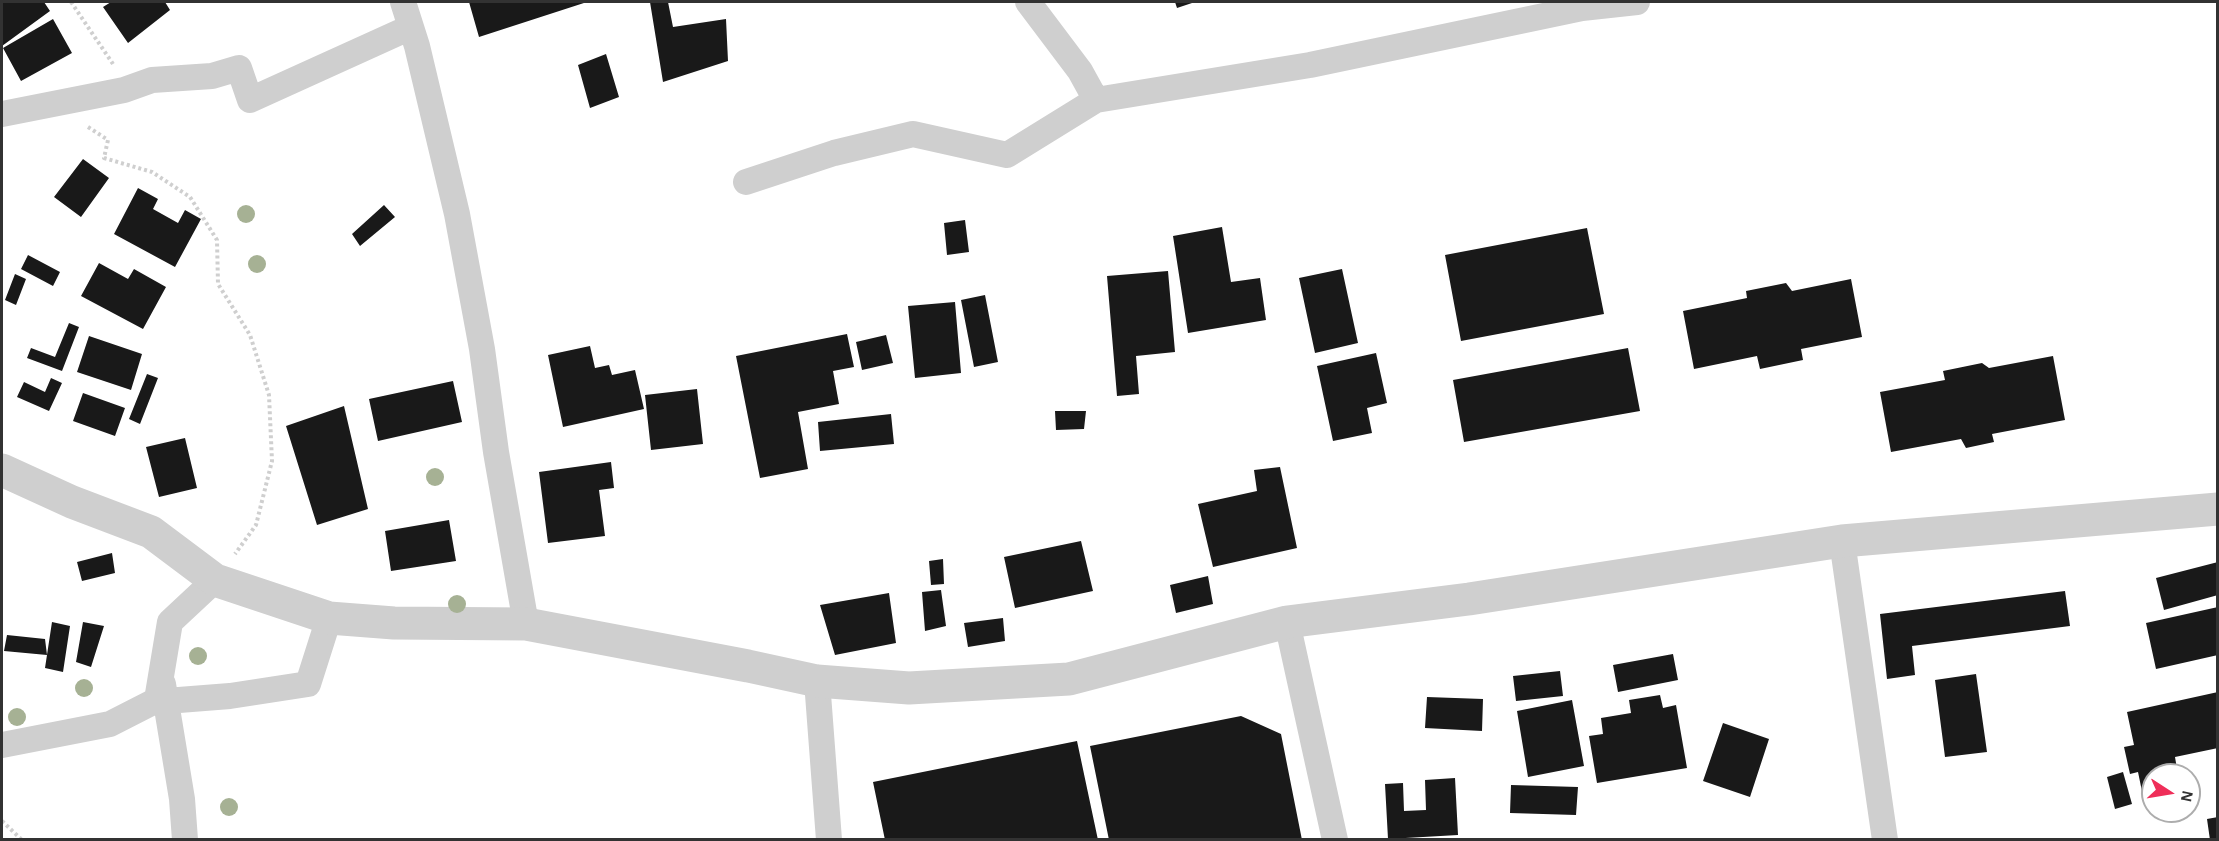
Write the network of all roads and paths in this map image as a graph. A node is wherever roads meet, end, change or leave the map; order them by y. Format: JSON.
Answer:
{"nodes":[{"id":1,"x":71,"y":2,"type":"edge"},
{"id":2,"x":403,"y":2,"type":"edge"},
{"id":3,"x":1028,"y":2,"type":"edge"},
{"id":4,"x":1637,"y":2,"type":"edge"},
{"id":5,"x":1581,"y":5,"type":"edge"},
{"id":6,"x":411,"y":27,"type":"junction"},
{"id":7,"x":124,"y":90,"type":"junction"},
{"id":8,"x":1096,"y":100,"type":"junction"},
{"id":9,"x":2,"y":114,"type":"edge"},
{"id":10,"x":87,"y":127,"type":"dead end"},
{"id":11,"x":746,"y":182,"type":"dead end"},
{"id":12,"x":2,"y":471,"type":"edge"},
{"id":13,"x":2217,"y":509,"type":"edge"},
{"id":14,"x":1842,"y":540,"type":"junction"},
{"id":15,"x":215,"y":580,"type":"junction"},
{"id":16,"x":329,"y":618,"type":"junction"},
{"id":17,"x":1287,"y":622,"type":"junction"},
{"id":18,"x":526,"y":624,"type":"junction"},
{"id":19,"x":161,"y":675,"type":"junction"},
{"id":20,"x":817,"y":681,"type":"junction"},
{"id":21,"x":166,"y":701,"type":"junction"},
{"id":22,"x":2,"y":745,"type":"edge"},
{"id":23,"x":2,"y":821,"type":"edge"},
{"id":24,"x":22,"y":840,"type":"edge"},
{"id":25,"x":185,"y":840,"type":"edge"},
{"id":26,"x":829,"y":840,"type":"edge"},
{"id":27,"x":1335,"y":840,"type":"edge"},
{"id":28,"x":1885,"y":840,"type":"edge"}],
"edges":[{"from":1,"to":7,"type":"path"},
{"from":2,"to":6,"type":"street"},
{"from":3,"to":8,"type":"street"},
{"from":4,"to":5,"type":"street"},
{"from":5,"to":8,"type":"street"},
{"from":6,"to":7,"type":"street"},
{"from":6,"to":18,"type":"street"},
{"from":7,"to":9,"type":"street"},
{"from":8,"to":11,"type":"street"},
{"from":10,"to":15,"type":"path"},
{"from":12,"to":15,"type":"street"},
{"from":13,"to":14,"type":"street"},
{"from":14,"to":17,"type":"street"},
{"from":14,"to":28,"type":"street"},
{"from":15,"to":16,"type":"street"},
{"from":15,"to":19,"type":"street"},
{"from":16,"to":18,"type":"street"},
{"from":16,"to":21,"type":"street"},
{"from":17,"to":20,"type":"street"},
{"from":17,"to":27,"type":"street"},
{"from":18,"to":20,"type":"street"},
{"from":19,"to":21,"type":"street"},
{"from":19,"to":22,"type":"street"},
{"from":20,"to":26,"type":"street"},
{"from":21,"to":25,"type":"street"},
{"from":23,"to":24,"type":"path"}]}
